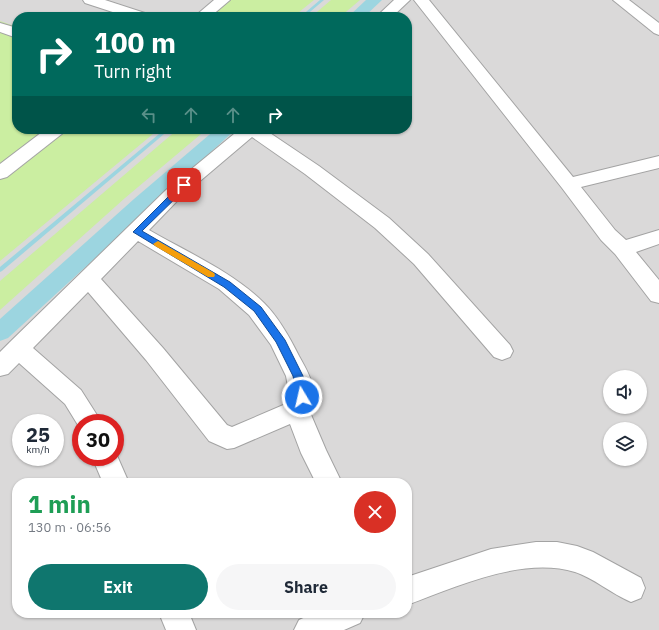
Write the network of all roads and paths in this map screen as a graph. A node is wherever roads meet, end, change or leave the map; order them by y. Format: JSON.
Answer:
{"nodes":[{"id":1,"x":90,"y":0,"type":"edge"},
{"id":2,"x":224,"y":0,"type":"edge"},
{"id":3,"x":403,"y":0,"type":"edge"},
{"id":4,"x":421,"y":0,"type":"edge"},
{"id":5,"x":620,"y":0,"type":"edge"},
{"id":6,"x":127,"y":12,"type":"edge"},
{"id":7,"x":208,"y":12,"type":"edge"},
{"id":8,"x":389,"y":12,"type":"edge"},
{"id":9,"x":0,"y":27,"type":"edge"},
{"id":10,"x":659,"y":30,"type":"edge"},
{"id":11,"x":12,"y":31,"type":"edge"},
{"id":12,"x":51,"y":134,"type":"edge"},
{"id":13,"x":246,"y":134,"type":"edge"},
{"id":14,"x":259,"y":134,"type":"edge"},
{"id":15,"x":659,"y":162,"type":"edge"},
{"id":16,"x":0,"y":173,"type":"edge"},
{"id":17,"x":569,"y":184,"type":"junction"},
{"id":18,"x":137,"y":232,"type":"junction"},
{"id":19,"x":659,"y":237,"type":"edge"},
{"id":20,"x":622,"y":249,"type":"junction"},
{"id":21,"x":88,"y":278,"type":"junction"},
{"id":22,"x":659,"y":295,"type":"edge"},
{"id":23,"x":18,"y":348,"type":"junction"},
{"id":24,"x":502,"y":352,"type":"dead end"},
{"id":25,"x":0,"y":367,"type":"edge"},
{"id":26,"x":297,"y":410,"type":"junction"},
{"id":27,"x":84,"y":414,"type":"edge"},
{"id":28,"x":109,"y":466,"type":"edge"},
{"id":29,"x":114,"y":478,"type":"edge"},
{"id":30,"x":326,"y":478,"type":"edge"},
{"id":31,"x":412,"y":588,"type":"edge"},
{"id":32,"x":631,"y":588,"type":"dead end"},
{"id":33,"x":176,"y":618,"type":"edge"},
{"id":34,"x":338,"y":618,"type":"edge"},
{"id":35,"x":182,"y":630,"type":"edge"},
{"id":36,"x":309,"y":630,"type":"edge"}],
"edges":[{"from":1,"to":6,"type":"street"},
{"from":2,"to":7,"type":"street"},
{"from":3,"to":8,"type":"street"},
{"from":4,"to":17,"type":"street"},
{"from":5,"to":10,"type":"street"},
{"from":9,"to":11,"type":"street"},
{"from":12,"to":16,"type":"street"},
{"from":13,"to":18,"type":"street"},
{"from":14,"to":24,"type":"street"},
{"from":15,"to":17,"type":"street"},
{"from":17,"to":20,"type":"street"},
{"from":18,"to":21,"type":"street"},
{"from":18,"to":26,"type":"street"},
{"from":19,"to":20,"type":"street"},
{"from":20,"to":22,"type":"street"},
{"from":21,"to":23,"type":"street"},
{"from":21,"to":26,"type":"street"},
{"from":23,"to":25,"type":"street"},
{"from":23,"to":27,"type":"street"},
{"from":26,"to":30,"type":"street"},
{"from":28,"to":29,"type":"street"},
{"from":31,"to":32,"type":"street"},
{"from":33,"to":35,"type":"street"},
{"from":34,"to":36,"type":"street"}]}
